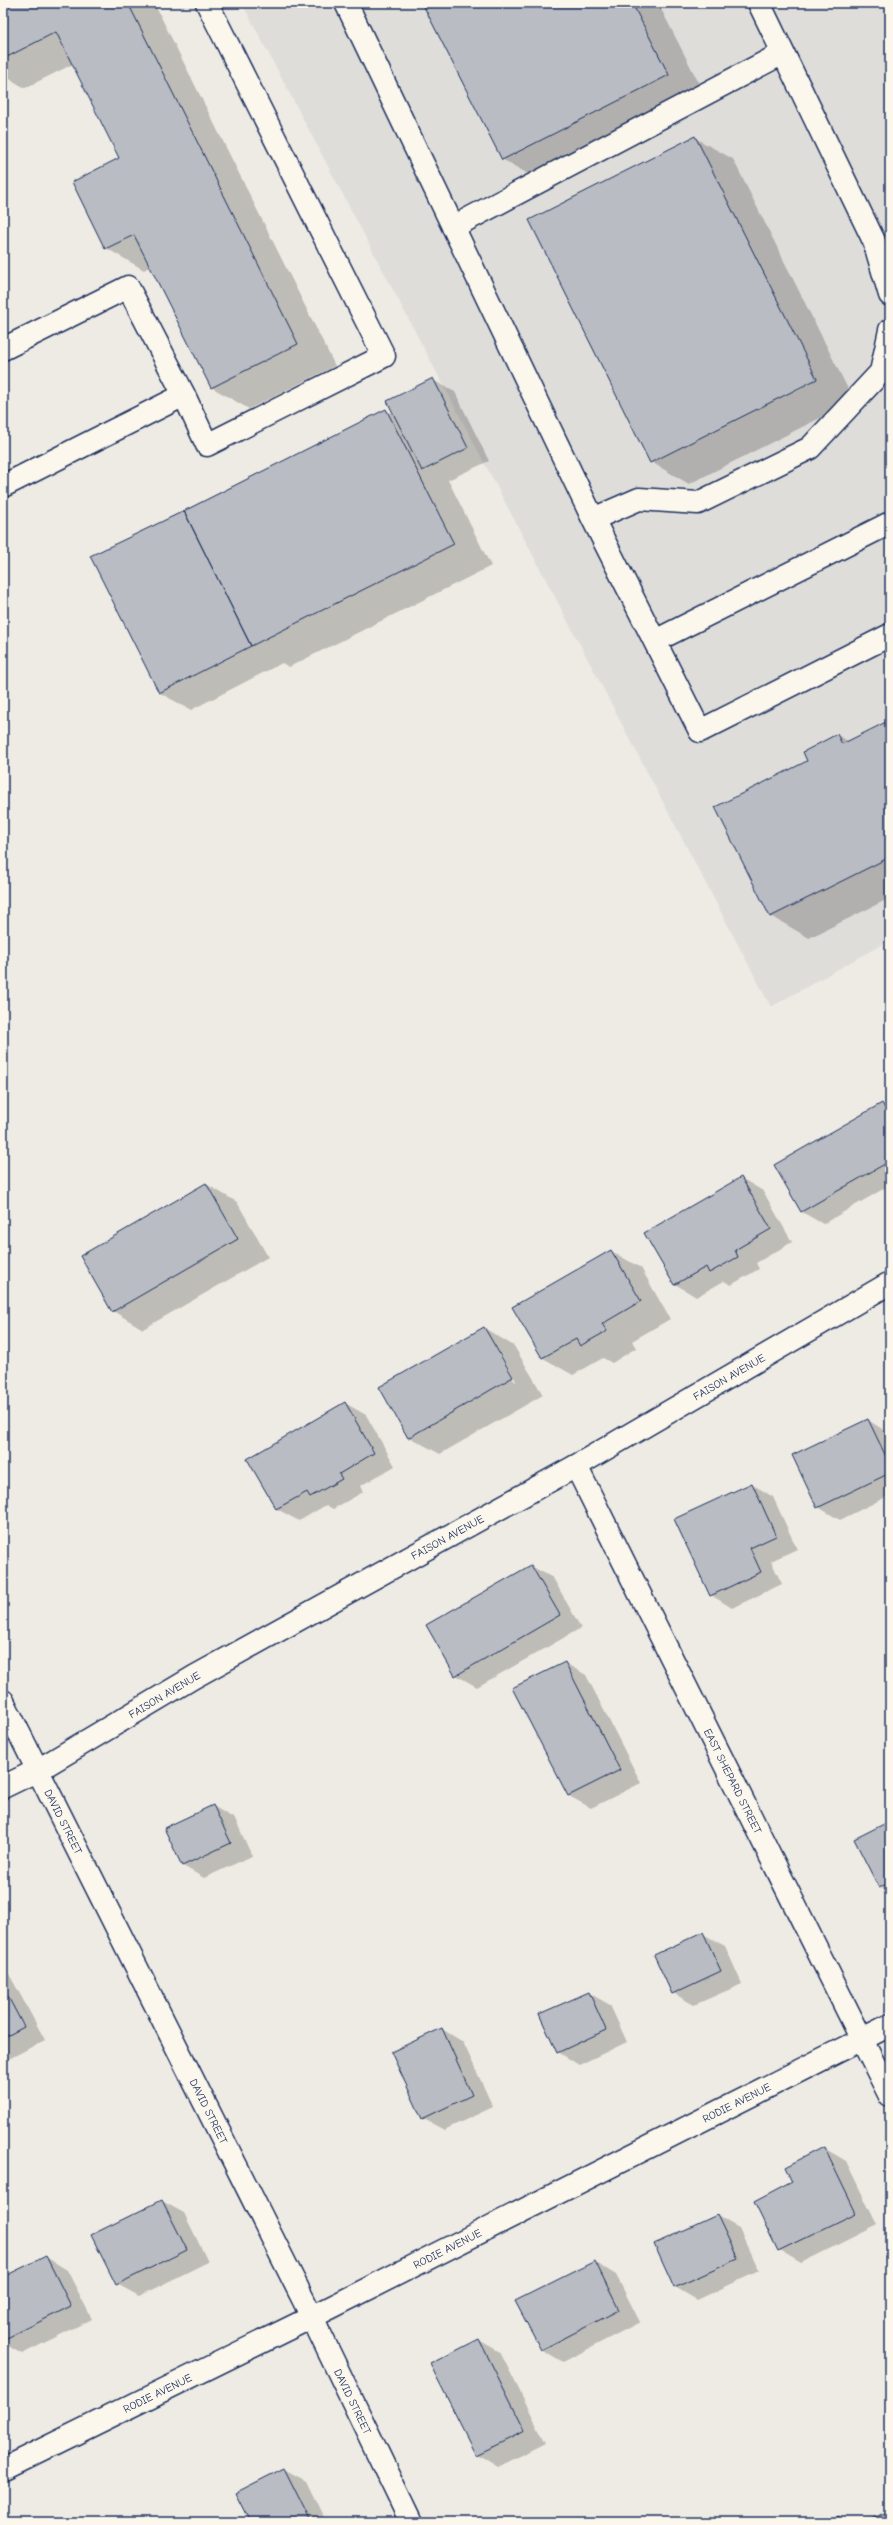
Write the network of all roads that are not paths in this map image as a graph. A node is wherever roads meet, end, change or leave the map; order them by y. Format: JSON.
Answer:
{"nodes":[{"id":1,"x":207,"y":3,"type":"edge"},
{"id":2,"x":346,"y":3,"type":"edge"},
{"id":3,"x":759,"y":3,"type":"edge"},
{"id":4,"x":783,"y":53,"type":"junction"},
{"id":5,"x":453,"y":227,"type":"junction"},
{"id":6,"x":890,"y":295,"type":"edge"},
{"id":7,"x":890,"y":330,"type":"edge"},
{"id":8,"x":3,"y":349,"type":"edge"},
{"id":9,"x":184,"y":395,"type":"junction"},
{"id":10,"x":3,"y":486,"type":"edge"},
{"id":11,"x":594,"y":519,"type":"junction"},
{"id":12,"x":890,"y":523,"type":"edge"},
{"id":13,"x":890,"y":635,"type":"edge"},
{"id":14,"x":655,"y":641,"type":"junction"},
{"id":15,"x":890,"y":1283,"type":"edge"},
{"id":16,"x":576,"y":1466,"type":"junction"},
{"id":17,"x":3,"y":1701,"type":"edge"},
{"id":18,"x":38,"y":1770,"type":"junction"},
{"id":19,"x":3,"y":1787,"type":"edge"},
{"id":20,"x":890,"y":2025,"type":"edge"},
{"id":21,"x":862,"y":2039,"type":"junction"},
{"id":22,"x":890,"y":2096,"type":"edge"},
{"id":23,"x":312,"y":2317,"type":"junction"},
{"id":24,"x":3,"y":2469,"type":"edge"},
{"id":25,"x":411,"y":2522,"type":"edge"}],
"edges":[{"from":1,"to":9,"type":"street"},
{"from":2,"to":5,"type":"street"},
{"from":3,"to":4,"type":"street"},
{"from":4,"to":5,"type":"street"},
{"from":4,"to":6,"type":"street"},
{"from":5,"to":11,"type":"street"},
{"from":7,"to":11,"type":"street"},
{"from":8,"to":9,"type":"street"},
{"from":9,"to":10,"type":"street"},
{"from":11,"to":14,"type":"street"},
{"from":12,"to":14,"type":"street"},
{"from":13,"to":14,"type":"street"},
{"from":15,"to":16,"type":"street","name":"FAISON AVENUE"},
{"from":16,"to":18,"type":"street","name":"FAISON AVENUE"},
{"from":16,"to":21,"type":"street","name":"EAST SHEPARD STREET"},
{"from":17,"to":18,"type":"street","name":"DAVID STREET"},
{"from":18,"to":19,"type":"street","name":"FAISON AVENUE"},
{"from":18,"to":23,"type":"street","name":"DAVID STREET"},
{"from":20,"to":21,"type":"street","name":"RODIE AVENUE"},
{"from":21,"to":22,"type":"street","name":"EAST SHEPARD STREET"},
{"from":21,"to":23,"type":"street","name":"RODIE AVENUE"},
{"from":23,"to":24,"type":"street","name":"RODIE AVENUE"},
{"from":23,"to":25,"type":"street","name":"DAVID STREET"}]}
